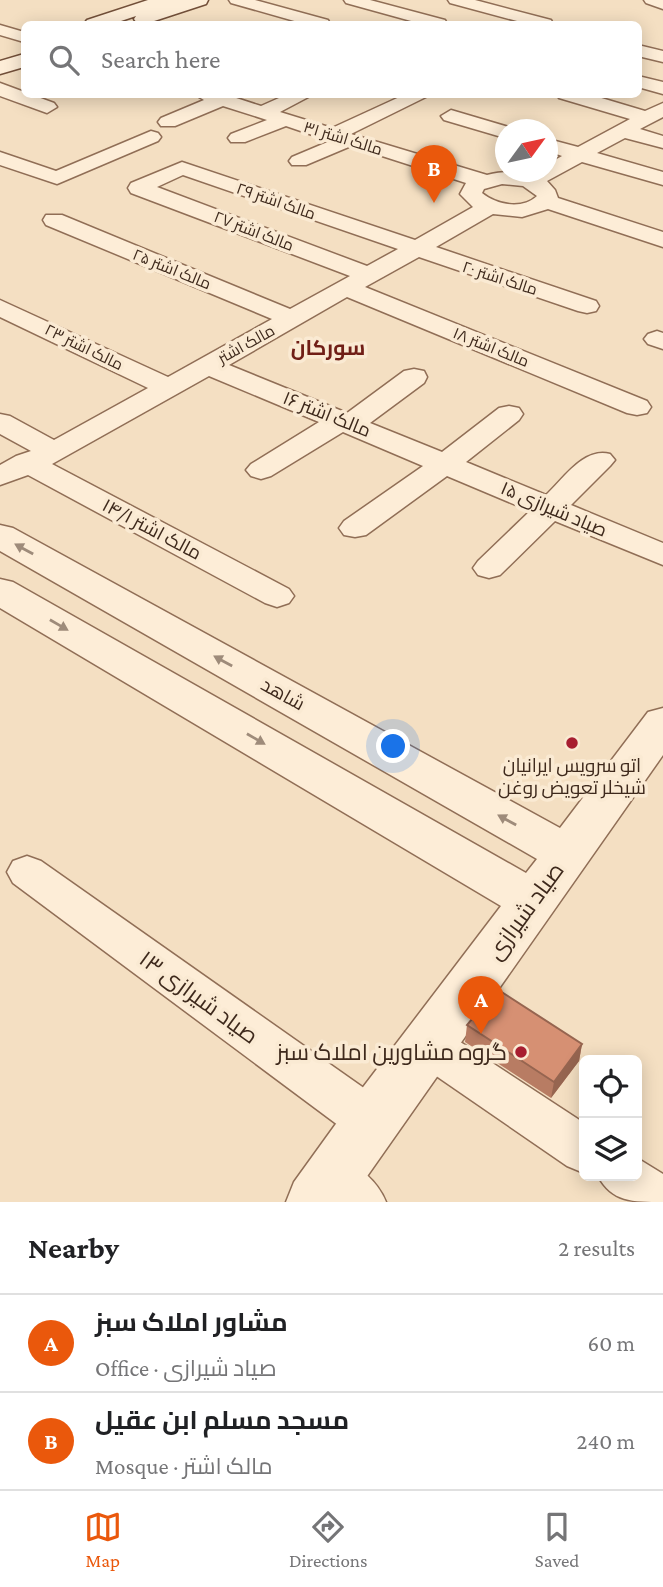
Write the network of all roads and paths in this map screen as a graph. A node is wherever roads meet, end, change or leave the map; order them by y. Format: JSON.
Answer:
{"nodes":[{"id":1,"x":199,"y":0,"type":"edge"},
{"id":2,"x":237,"y":0,"type":"edge"},
{"id":3,"x":352,"y":0,"type":"edge"},
{"id":4,"x":456,"y":0,"type":"edge"},
{"id":5,"x":654,"y":0,"type":"edge"},
{"id":6,"x":157,"y":1,"type":"edge"},
{"id":7,"x":663,"y":4,"type":"edge"},
{"id":8,"x":102,"y":21,"type":"edge"},
{"id":9,"x":137,"y":21,"type":"edge"},
{"id":10,"x":311,"y":21,"type":"edge"},
{"id":11,"x":428,"y":21,"type":"edge"},
{"id":12,"x":534,"y":21,"type":"edge"},
{"id":13,"x":0,"y":30,"type":"edge"},
{"id":14,"x":21,"y":36,"type":"edge"},
{"id":15,"x":21,"y":49,"type":"edge"},
{"id":16,"x":642,"y":51,"type":"edge"},
{"id":17,"x":0,"y":55,"type":"edge"},
{"id":18,"x":663,"y":57,"type":"edge"},
{"id":19,"x":21,"y":61,"type":"edge"},
{"id":20,"x":0,"y":68,"type":"edge"},
{"id":21,"x":642,"y":82,"type":"edge"},
{"id":22,"x":663,"y":88,"type":"edge"},
{"id":23,"x":0,"y":89,"type":"edge"},
{"id":24,"x":21,"y":97,"type":"edge"},
{"id":25,"x":24,"y":98,"type":"edge"},
{"id":26,"x":210,"y":98,"type":"edge"},
{"id":27,"x":215,"y":98,"type":"edge"},
{"id":28,"x":296,"y":98,"type":"edge"},
{"id":29,"x":415,"y":98,"type":"edge"},
{"id":30,"x":585,"y":98,"type":"edge"},
{"id":31,"x":47,"y":107,"type":"dead end"},
{"id":32,"x":261,"y":113,"type":"junction"},
{"id":33,"x":655,"y":113,"type":"edge"},
{"id":34,"x":451,"y":116,"type":"dead end"},
{"id":35,"x":285,"y":120,"type":"junction"},
{"id":36,"x":168,"y":121,"type":"dead end"},
{"id":37,"x":495,"y":129,"type":"edge"},
{"id":38,"x":624,"y":131,"type":"junction"},
{"id":39,"x":151,"y":137,"type":"dead end"},
{"id":40,"x":340,"y":137,"type":"junction"},
{"id":41,"x":238,"y":138,"type":"dead end"},
{"id":42,"x":663,"y":142,"type":"edge"},
{"id":43,"x":558,"y":148,"type":"edge"},
{"id":44,"x":397,"y":155,"type":"junction"},
{"id":45,"x":580,"y":155,"type":"junction"},
{"id":46,"x":0,"y":158,"type":"edge"},
{"id":47,"x":299,"y":161,"type":"dead end"},
{"id":48,"x":558,"y":167,"type":"edge"},
{"id":49,"x":363,"y":169,"type":"dead end"},
{"id":50,"x":495,"y":180,"type":"edge"},
{"id":51,"x":663,"y":180,"type":"edge"},
{"id":52,"x":483,"y":181,"type":"junction"},
{"id":53,"x":532,"y":182,"type":"edge"},
{"id":54,"x":139,"y":188,"type":"joint"},
{"id":55,"x":546,"y":201,"type":"junction"},
{"id":56,"x":490,"y":207,"type":"junction"},
{"id":57,"x":54,"y":220,"type":"dead end"},
{"id":58,"x":663,"y":240,"type":"edge"},
{"id":59,"x":414,"y":249,"type":"junction"},
{"id":60,"x":369,"y":275,"type":"junction"},
{"id":61,"x":345,"y":288,"type":"junction"},
{"id":62,"x":587,"y":306,"type":"dead end"},
{"id":63,"x":0,"y":307,"type":"edge"},
{"id":64,"x":291,"y":318,"type":"junction"},
{"id":65,"x":207,"y":365,"type":"junction"},
{"id":66,"x":414,"y":377,"type":"dead end"},
{"id":67,"x":168,"y":387,"type":"junction"},
{"id":68,"x":637,"y":407,"type":"dead end"},
{"id":69,"x":509,"y":414,"type":"dead end"},
{"id":70,"x":347,"y":421,"type":"junction"},
{"id":71,"x":0,"y":422,"type":"edge"},
{"id":72,"x":600,"y":460,"type":"dead end"},
{"id":73,"x":27,"y":463,"type":"edge"},
{"id":74,"x":446,"y":463,"type":"junction"},
{"id":75,"x":261,"y":470,"type":"dead end"},
{"id":76,"x":550,"y":507,"type":"junction"},
{"id":77,"x":355,"y":528,"type":"dead end"},
{"id":78,"x":0,"y":536,"type":"edge"},
{"id":79,"x":663,"y":555,"type":"edge"},
{"id":80,"x":489,"y":568,"type":"dead end"},
{"id":81,"x":0,"y":591,"type":"edge"},
{"id":82,"x":277,"y":596,"type":"dead end"},
{"id":83,"x":663,"y":723,"type":"edge"},
{"id":84,"x":566,"y":853,"type":"junction"},
{"id":85,"x":27,"y":872,"type":"dead end"},
{"id":86,"x":532,"y":900,"type":"junction"},
{"id":87,"x":429,"y":1046,"type":"junction"},
{"id":88,"x":371,"y":1121,"type":"junction"},
{"id":89,"x":579,"y":1147,"type":"edge"},
{"id":90,"x":630,"y":1181,"type":"edge"},
{"id":91,"x":336,"y":1194,"type":"edge"},
{"id":92,"x":662,"y":1202,"type":"edge"}],
"edges":[{"from":1,"to":9,"type":"street"},
{"from":2,"to":10,"type":"street"},
{"from":3,"to":11,"type":"street"},
{"from":4,"to":12,"type":"street"},
{"from":5,"to":7,"type":"street"},
{"from":6,"to":8,"type":"street"},
{"from":13,"to":14,"type":"street"},
{"from":15,"to":17,"type":"street"},
{"from":16,"to":18,"type":"street"},
{"from":19,"to":20,"type":"street"},
{"from":21,"to":22,"type":"street"},
{"from":23,"to":24,"type":"street"},
{"from":25,"to":31,"type":"street"},
{"from":26,"to":36,"type":"street"},
{"from":27,"to":32,"type":"street","name":"مالک اشتر ۳۱"},
{"from":28,"to":32,"type":"street"},
{"from":29,"to":40,"type":"street"},
{"from":30,"to":33,"type":"street"},
{"from":32,"to":35,"type":"street","name":"مالک اشتر ۳۱"},
{"from":33,"to":38,"type":"street"},
{"from":34,"to":37,"type":"street"},
{"from":35,"to":40,"type":"street","name":"مالک اشتر ۳۱"},
{"from":35,"to":41,"type":"street"},
{"from":38,"to":42,"type":"street"},
{"from":38,"to":45,"type":"street"},
{"from":39,"to":46,"type":"street"},
{"from":40,"to":44,"type":"street","name":"مالک اشتر ۳۱"},
{"from":40,"to":47,"type":"street"},
{"from":43,"to":45,"type":"street"},
{"from":44,"to":49,"type":"street"},
{"from":44,"to":52,"type":"street","name":"مالک اشتر ۳۱"},
{"from":45,"to":48,"type":"street"},
{"from":45,"to":51,"type":"street"},
{"from":50,"to":52,"type":"street"},
{"from":52,"to":56,"type":"street"},
{"from":53,"to":55,"type":"street"},
{"from":54,"to":59,"type":"street","name":"مالک اشتر ۲۹"},
{"from":54,"to":60,"type":"street","name":"مالک اشتر ۲۷"},
{"from":55,"to":56,"type":"street"},
{"from":55,"to":58,"type":"street"},
{"from":56,"to":59,"type":"street","name":"مالک اشتر"},
{"from":57,"to":64,"type":"street","name":"مالک اشتر ۲۵"},
{"from":59,"to":60,"type":"street","name":"مالک اشتر"},
{"from":59,"to":62,"type":"street","name":"مالک اشتر ۲۰"},
{"from":60,"to":61,"type":"street","name":"مالک اشتر"},
{"from":61,"to":64,"type":"street","name":"مالک اشتر"},
{"from":61,"to":68,"type":"street","name":"مالک اشتر ۱۸"},
{"from":63,"to":67,"type":"street","name":"مالک اشتر ۲۳"},
{"from":64,"to":65,"type":"street","name":"مالک اشتر"},
{"from":65,"to":67,"type":"street","name":"مالک اشتر"},
{"from":65,"to":70,"type":"street","name":"مالک اشتر ۱۶"},
{"from":66,"to":70,"type":"street"},
{"from":67,"to":73,"type":"street","name":"مالک اشتر"},
{"from":69,"to":74,"type":"street"},
{"from":70,"to":74,"type":"street","name":"مالک اشتر ۱۶"},
{"from":70,"to":75,"type":"street"},
{"from":71,"to":73,"type":"street","name":"مالک اشتر ۱۴/۱"},
{"from":72,"to":76,"type":"street"},
{"from":73,"to":82,"type":"street","name":"مالک اشتر ۱۴/۱"},
{"from":74,"to":76,"type":"street","name":"صیاد شیرازی ۱۵"},
{"from":74,"to":77,"type":"street"},
{"from":76,"to":79,"type":"street","name":"صیاد شیرازی ۱۵"},
{"from":76,"to":80,"type":"street"},
{"from":84,"to":78,"type":"street","name":"شاهد","one_way":true},
{"from":81,"to":86,"type":"street","one_way":true},
{"from":83,"to":84,"type":"street","name":"صیاد شیرازی"},
{"from":84,"to":86,"type":"street","name":"صیاد شیرازی"},
{"from":85,"to":88,"type":"street","name":"صیاد شیرازی ۱۳"},
{"from":86,"to":87,"type":"street","name":"صیاد شیرازی"},
{"from":87,"to":88,"type":"street","name":"صیاد شیرازی"},
{"from":87,"to":89,"type":"street"},
{"from":88,"to":91,"type":"street","name":"صیاد شیرازی"},
{"from":90,"to":92,"type":"street"}]}
